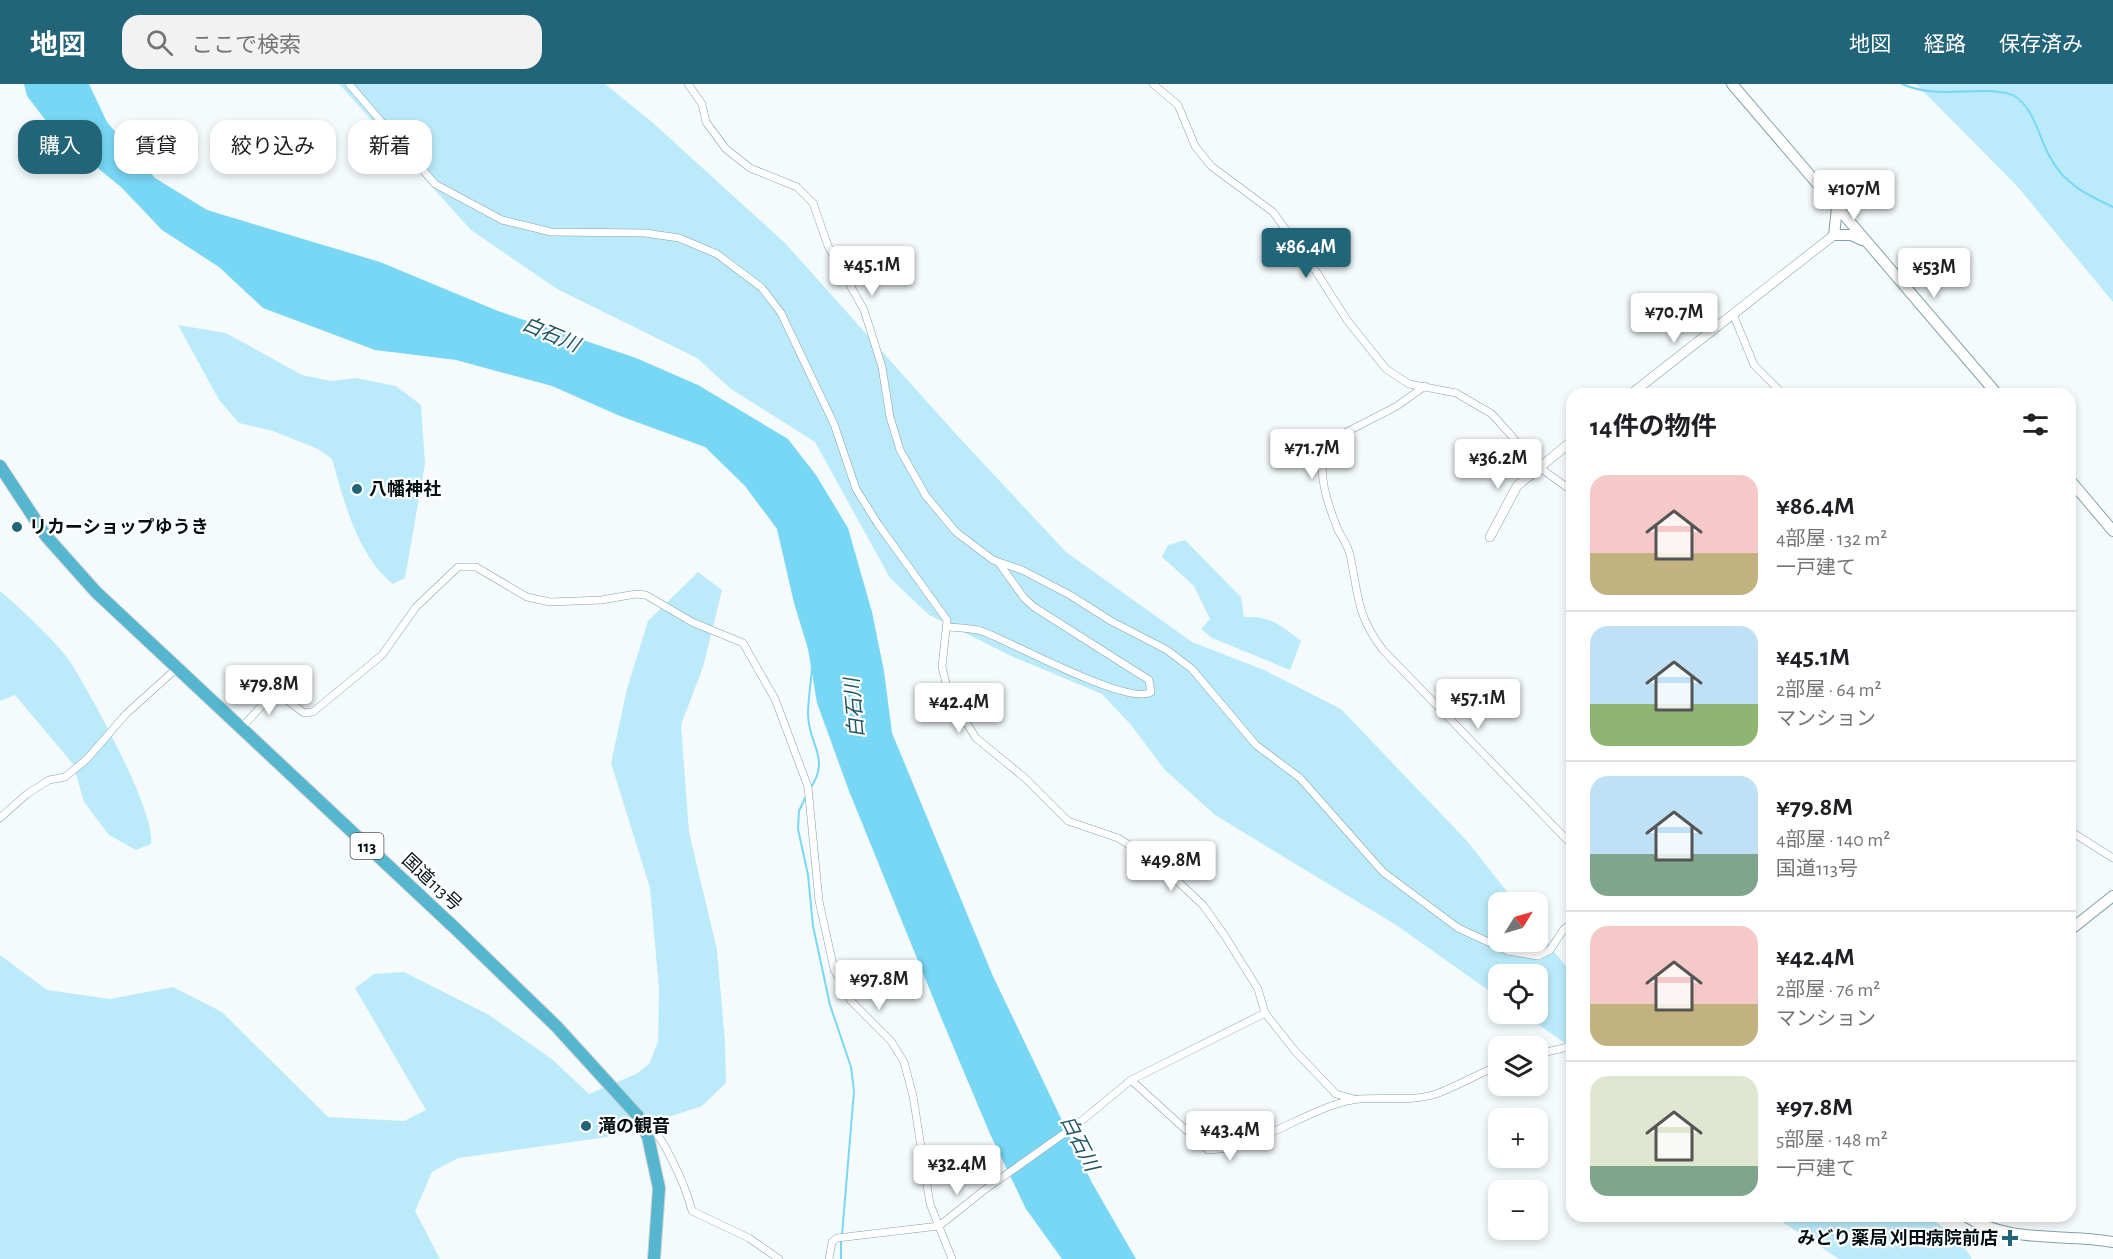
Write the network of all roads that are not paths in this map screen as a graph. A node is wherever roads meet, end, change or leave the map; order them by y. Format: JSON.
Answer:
{"nodes":[{"id":1,"x":349,"y":84,"type":"edge"},
{"id":2,"x":688,"y":84,"type":"edge"},
{"id":3,"x":1153,"y":84,"type":"edge"},
{"id":4,"x":1732,"y":84,"type":"edge"},
{"id":5,"x":1838,"y":208,"type":"junction"},
{"id":6,"x":1834,"y":235,"type":"junction"},
{"id":7,"x":1867,"y":243,"type":"junction"},
{"id":8,"x":1733,"y":314,"type":"junction"},
{"id":9,"x":1425,"y":386,"type":"junction"},
{"id":10,"x":1639,"y":388,"type":"edge"},
{"id":11,"x":1777,"y":388,"type":"edge"},
{"id":12,"x":1992,"y":388,"type":"edge"},
{"id":13,"x":1566,"y":446,"type":"edge"},
{"id":14,"x":0,"y":466,"type":"edge"},
{"id":15,"x":1539,"y":467,"type":"junction"},
{"id":16,"x":1566,"y":487,"type":"edge"},
{"id":17,"x":2076,"y":487,"type":"edge"},
{"id":18,"x":2113,"y":531,"type":"edge"},
{"id":19,"x":1490,"y":537,"type":"dead end"},
{"id":20,"x":999,"y":562,"type":"junction"},
{"id":21,"x":948,"y":627,"type":"junction"},
{"id":22,"x":177,"y":668,"type":"junction"},
{"id":23,"x":241,"y":728,"type":"junction"},
{"id":24,"x":0,"y":818,"type":"edge"},
{"id":25,"x":2076,"y":835,"type":"edge"},
{"id":26,"x":1566,"y":839,"type":"edge"},
{"id":27,"x":2113,"y":858,"type":"edge"},
{"id":28,"x":2113,"y":896,"type":"edge"},
{"id":29,"x":2076,"y":925,"type":"edge"},
{"id":30,"x":1566,"y":928,"type":"edge"},
{"id":31,"x":1265,"y":1012,"type":"junction"},
{"id":32,"x":1566,"y":1047,"type":"edge"},
{"id":33,"x":1548,"y":1052,"type":"edge"},
{"id":34,"x":1488,"y":1070,"type":"edge"},
{"id":35,"x":1131,"y":1080,"type":"junction"},
{"id":36,"x":1354,"y":1099,"type":"junction"},
{"id":37,"x":638,"y":1116,"type":"junction"},
{"id":38,"x":1978,"y":1222,"type":"edge"},
{"id":39,"x":939,"y":1226,"type":"junction"},
{"id":40,"x":2113,"y":1242,"type":"edge"},
{"id":41,"x":654,"y":1259,"type":"edge"},
{"id":42,"x":779,"y":1259,"type":"edge"},
{"id":43,"x":829,"y":1259,"type":"edge"},
{"id":44,"x":952,"y":1259,"type":"edge"}],
"edges":[{"from":1,"to":21,"type":"street"},
{"from":2,"to":20,"type":"street"},
{"from":3,"to":9,"type":"street"},
{"from":4,"to":5,"type":"main road"},
{"from":5,"to":6,"type":"main road"},
{"from":5,"to":7,"type":"main road"},
{"from":6,"to":7,"type":"main road"},
{"from":6,"to":8,"type":"street"},
{"from":7,"to":12,"type":"main road"},
{"from":8,"to":10,"type":"street"},
{"from":8,"to":11,"type":"street"},
{"from":9,"to":15,"type":"street"},
{"from":9,"to":26,"type":"street"},
{"from":13,"to":15,"type":"street"},
{"from":14,"to":22,"type":"highway","name":"国道113号","number":"113"},
{"from":15,"to":16,"type":"street"},
{"from":15,"to":19,"type":"street"},
{"from":17,"to":18,"type":"main road"},
{"from":20,"to":21,"type":"street"},
{"from":20,"to":30,"type":"street"},
{"from":21,"to":31,"type":"street"},
{"from":22,"to":23,"type":"highway","name":"国道113号","number":"113"},
{"from":22,"to":24,"type":"street"},
{"from":23,"to":37,"type":"highway","name":"国道113号","number":"113"},
{"from":23,"to":39,"type":"street"},
{"from":25,"to":27,"type":"street"},
{"from":28,"to":29,"type":"main road"},
{"from":31,"to":35,"type":"street"},
{"from":31,"to":36,"type":"street"},
{"from":32,"to":33,"type":"street"},
{"from":34,"to":36,"type":"street"},
{"from":35,"to":36,"type":"street"},
{"from":35,"to":39,"type":"street"},
{"from":37,"to":41,"type":"highway","name":"国道113号","number":"113"},
{"from":37,"to":42,"type":"street"},
{"from":38,"to":40,"type":"main road"},
{"from":39,"to":43,"type":"street"},
{"from":39,"to":44,"type":"street"}]}
